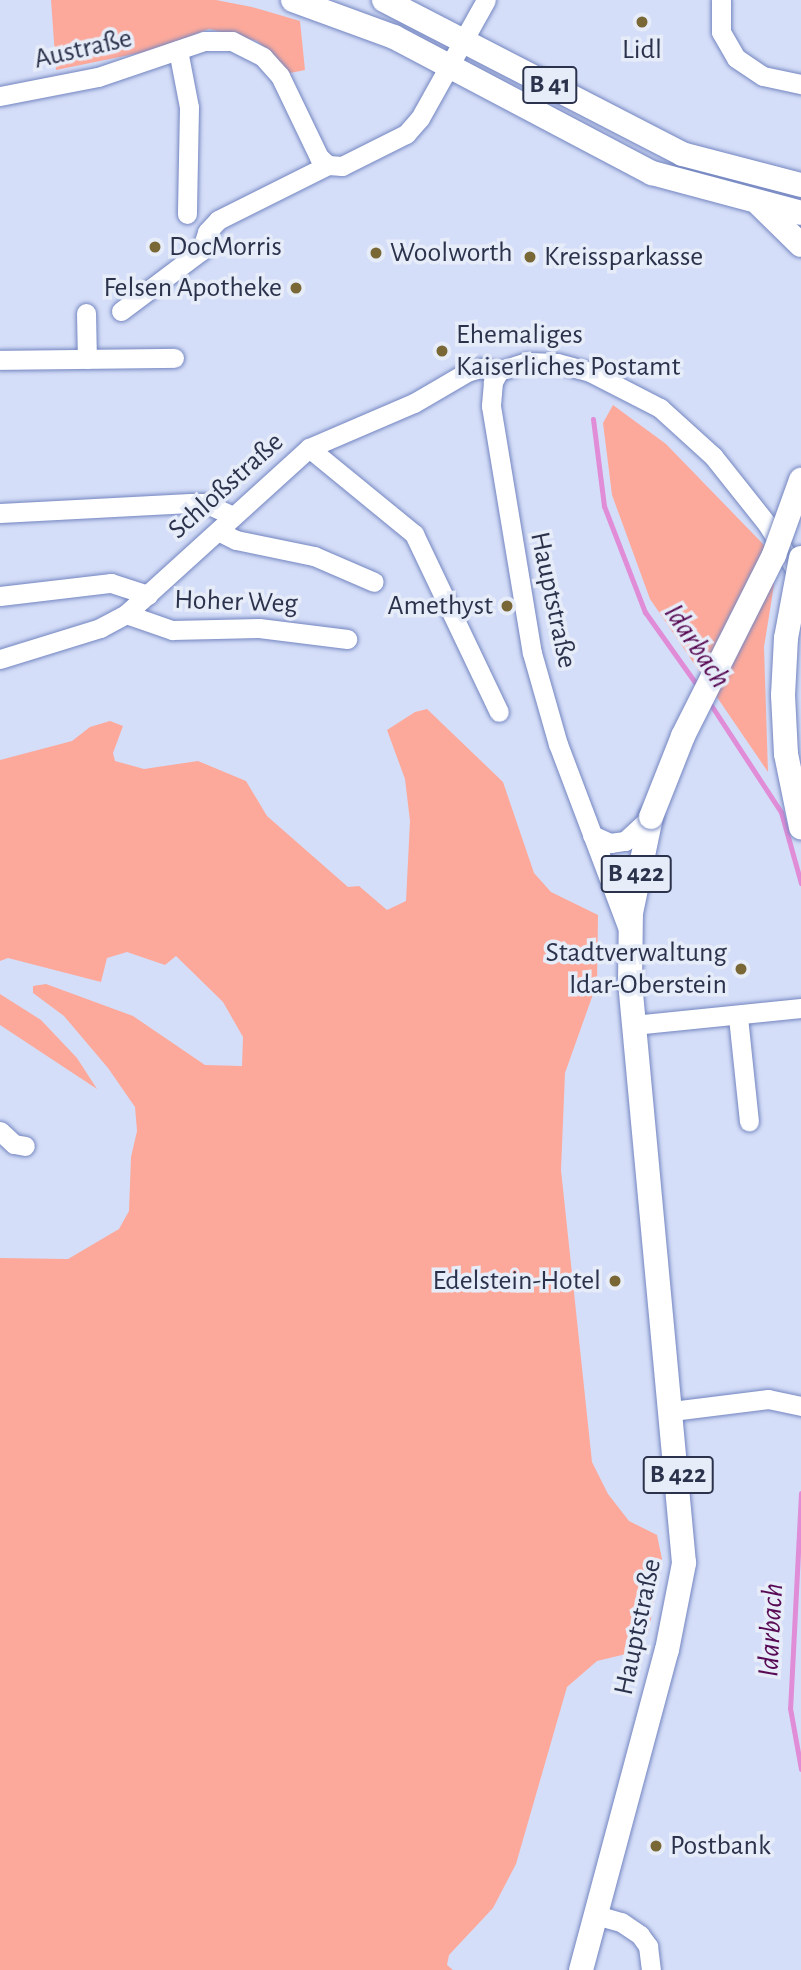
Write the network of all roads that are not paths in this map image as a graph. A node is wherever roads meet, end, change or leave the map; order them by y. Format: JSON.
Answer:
{"nodes":[{"id":1,"x":293,"y":0,"type":"edge"},
{"id":2,"x":384,"y":0,"type":"edge"},
{"id":3,"x":486,"y":0,"type":"edge"},
{"id":4,"x":721,"y":0,"type":"edge"},
{"id":5,"x":465,"y":40,"type":"junction"},
{"id":6,"x":178,"y":50,"type":"junction"},
{"id":7,"x":450,"y":67,"type":"junction"},
{"id":8,"x":801,"y":84,"type":"edge"},
{"id":9,"x":0,"y":96,"type":"edge"},
{"id":10,"x":328,"y":165,"type":"junction"},
{"id":11,"x":801,"y":185,"type":"edge"},
{"id":12,"x":760,"y":205,"type":"junction"},
{"id":13,"x":801,"y":213,"type":"edge"},
{"id":14,"x":187,"y":214,"type":"dead end"},
{"id":15,"x":801,"y":244,"type":"edge"},
{"id":16,"x":121,"y":311,"type":"dead end"},
{"id":17,"x":86,"y":313,"type":"dead end"},
{"id":18,"x":174,"y":358,"type":"dead end"},
{"id":19,"x":87,"y":359,"type":"junction"},
{"id":20,"x":0,"y":360,"type":"edge"},
{"id":21,"x":499,"y":372,"type":"junction"},
{"id":22,"x":309,"y":448,"type":"junction"},
{"id":23,"x":801,"y":480,"type":"edge"},
{"id":24,"x":0,"y":513,"type":"edge"},
{"id":25,"x":233,"y":516,"type":"junction"},
{"id":26,"x":218,"y":531,"type":"junction"},
{"id":27,"x":801,"y":558,"type":"edge"},
{"id":28,"x":801,"y":578,"type":"edge"},
{"id":29,"x":374,"y":582,"type":"dead end"},
{"id":30,"x":148,"y":595,"type":"junction"},
{"id":31,"x":0,"y":596,"type":"edge"},
{"id":32,"x":126,"y":614,"type":"junction"},
{"id":33,"x":347,"y":639,"type":"dead end"},
{"id":34,"x":0,"y":659,"type":"edge"},
{"id":35,"x":499,"y":712,"type":"dead end"},
{"id":36,"x":651,"y":817,"type":"junction"},
{"id":37,"x":801,"y":827,"type":"edge"},
{"id":38,"x":592,"y":835,"type":"junction"},
{"id":39,"x":629,"y":932,"type":"junction"},
{"id":40,"x":801,"y":1008,"type":"edge"},
{"id":41,"x":738,"y":1017,"type":"junction"},
{"id":42,"x":633,"y":1025,"type":"junction"},
{"id":43,"x":749,"y":1121,"type":"dead end"},
{"id":44,"x":0,"y":1131,"type":"edge"},
{"id":45,"x":25,"y":1146,"type":"dead end"},
{"id":46,"x":797,"y":1404,"type":"edge"},
{"id":47,"x":672,"y":1411,"type":"junction"},
{"id":48,"x":596,"y":1915,"type":"junction"},
{"id":49,"x":581,"y":1970,"type":"edge"},
{"id":50,"x":651,"y":1970,"type":"edge"}],
"edges":[{"from":1,"to":7,"type":"main road","number":"B 41"},
{"from":2,"to":5,"type":"main road","number":"B 41"},
{"from":3,"to":5,"type":"street"},
{"from":4,"to":8,"type":"street"},
{"from":5,"to":7,"type":"street"},
{"from":5,"to":11,"type":"main road","number":"B 41"},
{"from":6,"to":9,"type":"street","name":"Austraße"},
{"from":6,"to":10,"type":"street","name":"Austraße"},
{"from":6,"to":14,"type":"street"},
{"from":7,"to":10,"type":"street"},
{"from":7,"to":12,"type":"main road","number":"B 41"},
{"from":10,"to":16,"type":"street"},
{"from":12,"to":13,"type":"main road","number":"B 41"},
{"from":12,"to":15,"type":"main road"},
{"from":17,"to":19,"type":"street"},
{"from":18,"to":19,"type":"street"},
{"from":19,"to":20,"type":"street"},
{"from":21,"to":22,"type":"street","name":"Schloßstraße"},
{"from":21,"to":28,"type":"street","name":"Schloßstraße"},
{"from":21,"to":38,"type":"street","name":"Hauptstraße"},
{"from":22,"to":25,"type":"street","name":"Schloßstraße"},
{"from":22,"to":35,"type":"street"},
{"from":23,"to":36,"type":"main road","number":"B 422","bridge":true},
{"from":24,"to":25,"type":"street"},
{"from":25,"to":26,"type":"street","name":"Schloßstraße"},
{"from":26,"to":29,"type":"street"},
{"from":26,"to":30,"type":"street","name":"Schloßstraße"},
{"from":27,"to":37,"type":"main road","bridge":true},
{"from":30,"to":31,"type":"street"},
{"from":30,"to":32,"type":"street","name":"Schloßstraße"},
{"from":32,"to":33,"type":"street","name":"Hoher Weg"},
{"from":32,"to":34,"type":"street","name":"Schloßstraße"},
{"from":36,"to":38,"type":"street"},
{"from":36,"to":39,"type":"main road","number":"B 422"},
{"from":38,"to":39,"type":"street","name":"Hauptstraße"},
{"from":39,"to":42,"type":"main road","name":"Hauptstraße","number":"B 422"},
{"from":40,"to":41,"type":"street"},
{"from":41,"to":42,"type":"street"},
{"from":41,"to":43,"type":"street"},
{"from":42,"to":47,"type":"main road","name":"Hauptstraße","number":"B 422"},
{"from":44,"to":45,"type":"street"},
{"from":46,"to":47,"type":"street"},
{"from":47,"to":48,"type":"main road","name":"Hauptstraße","number":"B 422"},
{"from":48,"to":49,"type":"main road","name":"Hauptstraße","number":"B 422"},
{"from":48,"to":50,"type":"street"}]}
